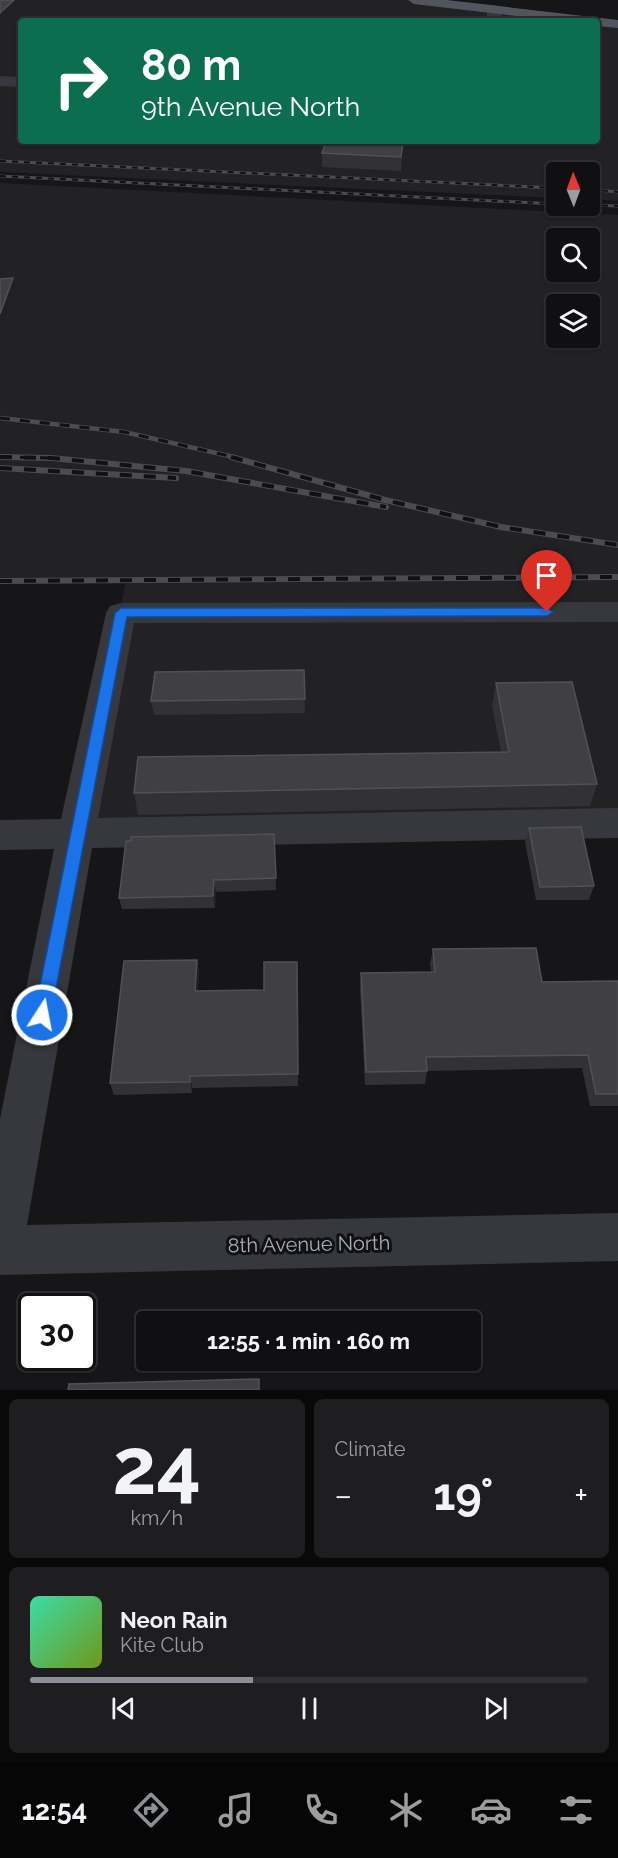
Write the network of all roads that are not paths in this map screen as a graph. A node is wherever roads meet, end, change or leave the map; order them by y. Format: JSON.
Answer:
{"nodes":[{"id":1,"x":414,"y":0,"type":"edge"},
{"id":2,"x":494,"y":15,"type":"edge"},
{"id":3,"x":535,"y":18,"type":"edge"},
{"id":4,"x":600,"y":23,"type":"edge"},
{"id":5,"x":618,"y":24,"type":"edge"},
{"id":6,"x":0,"y":81,"type":"edge"},
{"id":7,"x":18,"y":82,"type":"edge"},
{"id":8,"x":618,"y":612,"type":"edge"},
{"id":9,"x":618,"y":823,"type":"edge"},
{"id":10,"x":76,"y":834,"type":"junction"},
{"id":11,"x":0,"y":835,"type":"edge"},
{"id":12,"x":618,"y":1237,"type":"edge"},
{"id":13,"x":0,"y":1240,"type":"edge"},
{"id":14,"x":0,"y":1250,"type":"edge"}],
"edges":[{"from":1,"to":2,"type":"main road"},
{"from":2,"to":3,"type":"main road"},
{"from":4,"to":5,"type":"main road"},
{"from":6,"to":7,"type":"street"},
{"from":8,"to":10,"type":"street"},
{"from":9,"to":10,"type":"street"},
{"from":10,"to":11,"type":"street"},
{"from":10,"to":13,"type":"street"},
{"from":12,"to":14,"type":"street","name":"8th Avenue North"}]}
